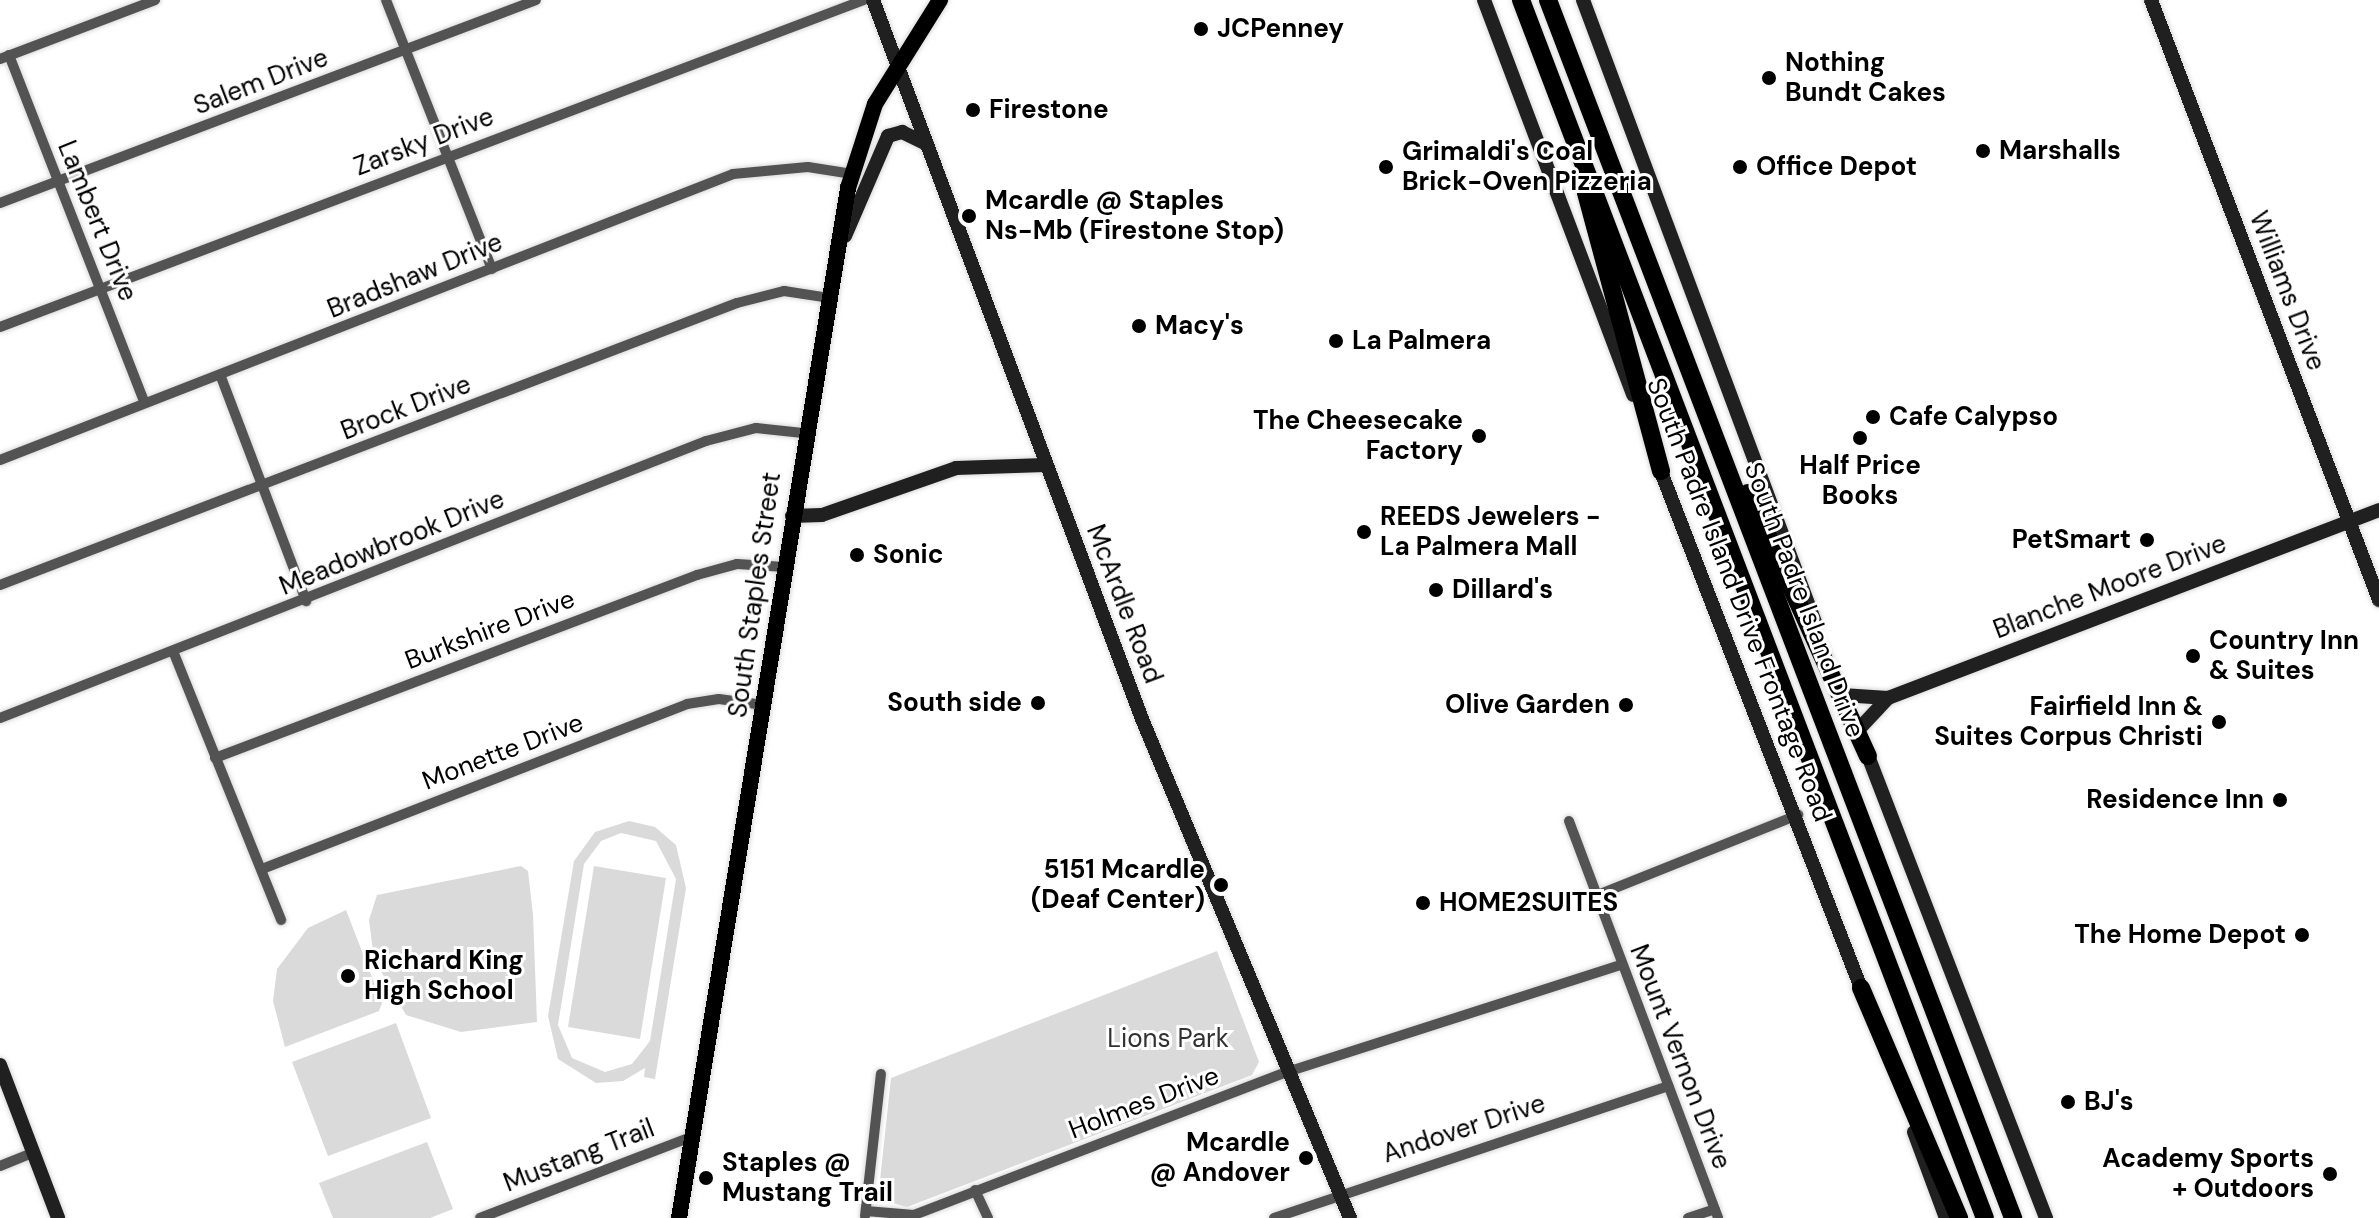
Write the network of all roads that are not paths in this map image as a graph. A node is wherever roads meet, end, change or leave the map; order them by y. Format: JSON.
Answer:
{"nodes":[{"id":1,"x":155,"y":0,"type":"edge"},
{"id":2,"x":386,"y":0,"type":"edge"},
{"id":3,"x":536,"y":0,"type":"edge"},
{"id":4,"x":864,"y":0,"type":"edge"},
{"id":5,"x":873,"y":0,"type":"edge"},
{"id":6,"x":940,"y":0,"type":"edge"},
{"id":7,"x":1484,"y":0,"type":"edge"},
{"id":8,"x":1521,"y":0,"type":"edge"},
{"id":9,"x":1548,"y":0,"type":"edge"},
{"id":10,"x":1583,"y":0,"type":"edge"},
{"id":11,"x":2151,"y":0,"type":"edge"},
{"id":12,"x":404,"y":51,"type":"junction"},
{"id":13,"x":4,"y":57,"type":"edge"},
{"id":14,"x":897,"y":66,"type":"junction"},
{"id":15,"x":927,"y":144,"type":"junction"},
{"id":16,"x":448,"y":157,"type":"junction"},
{"id":17,"x":1584,"y":166,"type":"junction"},
{"id":18,"x":852,"y":174,"type":"junction"},
{"id":19,"x":57,"y":182,"type":"junction"},
{"id":20,"x":0,"y":203,"type":"edge"},
{"id":21,"x":838,"y":251,"type":"junction"},
{"id":22,"x":492,"y":269,"type":"junction"},
{"id":23,"x":100,"y":288,"type":"junction"},
{"id":24,"x":830,"y":298,"type":"junction"},
{"id":25,"x":0,"y":327,"type":"edge"},
{"id":26,"x":221,"y":377,"type":"junction"},
{"id":27,"x":144,"y":402,"type":"junction"},
{"id":28,"x":1703,"y":409,"type":"junction"},
{"id":29,"x":803,"y":433,"type":"junction"},
{"id":30,"x":0,"y":460,"type":"edge"},
{"id":31,"x":1045,"y":465,"type":"junction"},
{"id":32,"x":1661,"y":471,"type":"junction"},
{"id":33,"x":261,"y":487,"type":"junction"},
{"id":34,"x":2379,"y":510,"type":"edge"},
{"id":35,"x":792,"y":516,"type":"junction"},
{"id":36,"x":2349,"y":521,"type":"junction"},
{"id":37,"x":785,"y":567,"type":"junction"},
{"id":38,"x":0,"y":585,"type":"edge"},
{"id":39,"x":2379,"y":600,"type":"edge"},
{"id":40,"x":306,"y":601,"type":"junction"},
{"id":41,"x":173,"y":651,"type":"junction"},
{"id":42,"x":1842,"y":695,"type":"junction"},
{"id":43,"x":1888,"y":698,"type":"junction"},
{"id":44,"x":764,"y":705,"type":"junction"},
{"id":45,"x":0,"y":718,"type":"edge"},
{"id":46,"x":1858,"y":730,"type":"junction"},
{"id":47,"x":1868,"y":756,"type":"junction"},
{"id":48,"x":215,"y":758,"type":"junction"},
{"id":49,"x":1798,"y":815,"type":"junction"},
{"id":50,"x":1569,"y":821,"type":"dead end"},
{"id":51,"x":262,"y":869,"type":"junction"},
{"id":52,"x":1595,"y":896,"type":"junction"},
{"id":53,"x":281,"y":920,"type":"dead end"},
{"id":54,"x":1621,"y":965,"type":"junction"},
{"id":55,"x":1861,"y":988,"type":"junction"},
{"id":56,"x":0,"y":1065,"type":"edge"},
{"id":57,"x":1287,"y":1072,"type":"junction"},
{"id":58,"x":881,"y":1074,"type":"dead end"},
{"id":59,"x":1669,"y":1086,"type":"junction"},
{"id":60,"x":694,"y":1136,"type":"junction"},
{"id":61,"x":33,"y":1153,"type":"junction"},
{"id":62,"x":0,"y":1166,"type":"edge"},
{"id":63,"x":975,"y":1190,"type":"junction"},
{"id":64,"x":1340,"y":1193,"type":"junction"},
{"id":65,"x":1717,"y":1213,"type":"edge"},
{"id":66,"x":865,"y":1215,"type":"edge"},
{"id":67,"x":58,"y":1218,"type":"edge"},
{"id":68,"x":480,"y":1218,"type":"edge"},
{"id":69,"x":679,"y":1218,"type":"edge"},
{"id":70,"x":988,"y":1218,"type":"edge"},
{"id":71,"x":1274,"y":1218,"type":"edge"},
{"id":72,"x":1350,"y":1218,"type":"edge"},
{"id":73,"x":1688,"y":1218,"type":"edge"},
{"id":74,"x":1946,"y":1218,"type":"edge"},
{"id":75,"x":1959,"y":1218,"type":"edge"},
{"id":76,"x":1985,"y":1218,"type":"edge"},
{"id":77,"x":2013,"y":1218,"type":"edge"},
{"id":78,"x":2046,"y":1218,"type":"edge"}],
"edges":[{"from":1,"to":13,"type":"street"},
{"from":2,"to":12,"type":"street"},
{"from":3,"to":12,"type":"street","name":"Salem Drive"},
{"from":4,"to":16,"type":"street","name":"Zarsky Drive"},
{"from":5,"to":14,"type":"main road","name":"McArdle Road"},
{"from":6,"to":14,"type":"main road","name":"South Staples Street"},
{"from":7,"to":32,"type":"main road","name":"South Padre Island Drive Frontage Road"},
{"from":8,"to":17,"type":"highway","name":"South Padre Island Drive"},
{"from":9,"to":28,"type":"highway","name":"South Padre Island Drive"},
{"from":10,"to":42,"type":"main road"},
{"from":11,"to":36,"type":"main road","name":"Williams Drive"},
{"from":12,"to":16,"type":"street"},
{"from":12,"to":19,"type":"street","name":"Salem Drive"},
{"from":13,"to":19,"type":"street","name":"Lambert Drive"},
{"from":14,"to":15,"type":"main road","name":"McArdle Road"},
{"from":14,"to":18,"type":"main road","name":"South Staples Street"},
{"from":15,"to":21,"type":"main road"},
{"from":15,"to":31,"type":"main road","name":"McArdle Road"},
{"from":16,"to":22,"type":"street"},
{"from":16,"to":23,"type":"street","name":"Zarsky Drive"},
{"from":17,"to":32,"type":"highway"},
{"from":17,"to":76,"type":"highway","name":"South Padre Island Drive"},
{"from":18,"to":21,"type":"main road","name":"South Staples Street"},
{"from":18,"to":22,"type":"street","name":"Bradshaw Drive"},
{"from":19,"to":20,"type":"street","name":"Salem Drive"},
{"from":19,"to":23,"type":"street","name":"Lambert Drive"},
{"from":21,"to":24,"type":"main road","name":"South Staples Street"},
{"from":22,"to":26,"type":"street","name":"Bradshaw Drive"},
{"from":23,"to":25,"type":"street","name":"Zarsky Drive"},
{"from":23,"to":27,"type":"street","name":"Lambert Drive"},
{"from":24,"to":29,"type":"main road","name":"South Staples Street"},
{"from":24,"to":33,"type":"street","name":"Brock Drive"},
{"from":26,"to":27,"type":"street","name":"Bradshaw Drive"},
{"from":26,"to":33,"type":"street"},
{"from":27,"to":30,"type":"street","name":"Bradshaw Drive"},
{"from":28,"to":47,"type":"highway"},
{"from":28,"to":77,"type":"highway","name":"South Padre Island Drive"},
{"from":29,"to":35,"type":"main road","name":"South Staples Street"},
{"from":29,"to":40,"type":"street","name":"Meadowbrook Drive"},
{"from":31,"to":35,"type":"main road"},
{"from":31,"to":57,"type":"main road","name":"McArdle Road"},
{"from":32,"to":49,"type":"main road","name":"South Padre Island Drive Frontage Road"},
{"from":33,"to":38,"type":"street","name":"Brock Drive"},
{"from":33,"to":40,"type":"street"},
{"from":34,"to":36,"type":"main road","name":"Blanche Moore Drive"},
{"from":35,"to":37,"type":"main road","name":"South Staples Street"},
{"from":36,"to":39,"type":"main road","name":"Williams Drive"},
{"from":36,"to":43,"type":"main road","name":"Blanche Moore Drive"},
{"from":37,"to":44,"type":"main road","name":"South Staples Street"},
{"from":37,"to":48,"type":"street","name":"Burkshire Drive"},
{"from":40,"to":41,"type":"street","name":"Meadowbrook Drive"},
{"from":41,"to":45,"type":"street","name":"Meadowbrook Drive"},
{"from":41,"to":48,"type":"street"},
{"from":42,"to":43,"type":"main road","name":"Blanche Moore Drive"},
{"from":42,"to":46,"type":"main road"},
{"from":43,"to":46,"type":"main road","name":"Blanche Moore Drive"},
{"from":44,"to":51,"type":"street","name":"Monette Drive"},
{"from":44,"to":60,"type":"main road","name":"South Staples Street"},
{"from":46,"to":47,"type":"main road"},
{"from":47,"to":78,"type":"main road"},
{"from":48,"to":51,"type":"street"},
{"from":49,"to":52,"type":"street"},
{"from":49,"to":55,"type":"main road","name":"South Padre Island Drive Frontage Road"},
{"from":50,"to":52,"type":"street","name":"Mount Vernon Drive"},
{"from":51,"to":53,"type":"street"},
{"from":52,"to":54,"type":"street","name":"Mount Vernon Drive"},
{"from":54,"to":57,"type":"street","name":"Holmes Drive"},
{"from":54,"to":59,"type":"street","name":"Mount Vernon Drive"},
{"from":55,"to":74,"type":"main road","name":"South Padre Island Drive Frontage Road"},
{"from":55,"to":75,"type":"highway"},
{"from":56,"to":61,"type":"main road"},
{"from":57,"to":63,"type":"street","name":"Holmes Drive"},
{"from":57,"to":64,"type":"main road","name":"McArdle Road"},
{"from":58,"to":66,"type":"street"},
{"from":59,"to":64,"type":"street","name":"Andover Drive"},
{"from":59,"to":65,"type":"street","name":"Mount Vernon Drive"},
{"from":60,"to":68,"type":"street","name":"Mustang Trail"},
{"from":60,"to":69,"type":"main road","name":"South Staples Street"},
{"from":61,"to":62,"type":"street"},
{"from":61,"to":67,"type":"main road"},
{"from":63,"to":66,"type":"street","name":"Holmes Drive"},
{"from":63,"to":70,"type":"street"},
{"from":64,"to":71,"type":"street","name":"Andover Drive"},
{"from":64,"to":72,"type":"main road","name":"McArdle Road"},
{"from":65,"to":73,"type":"street"}]}
